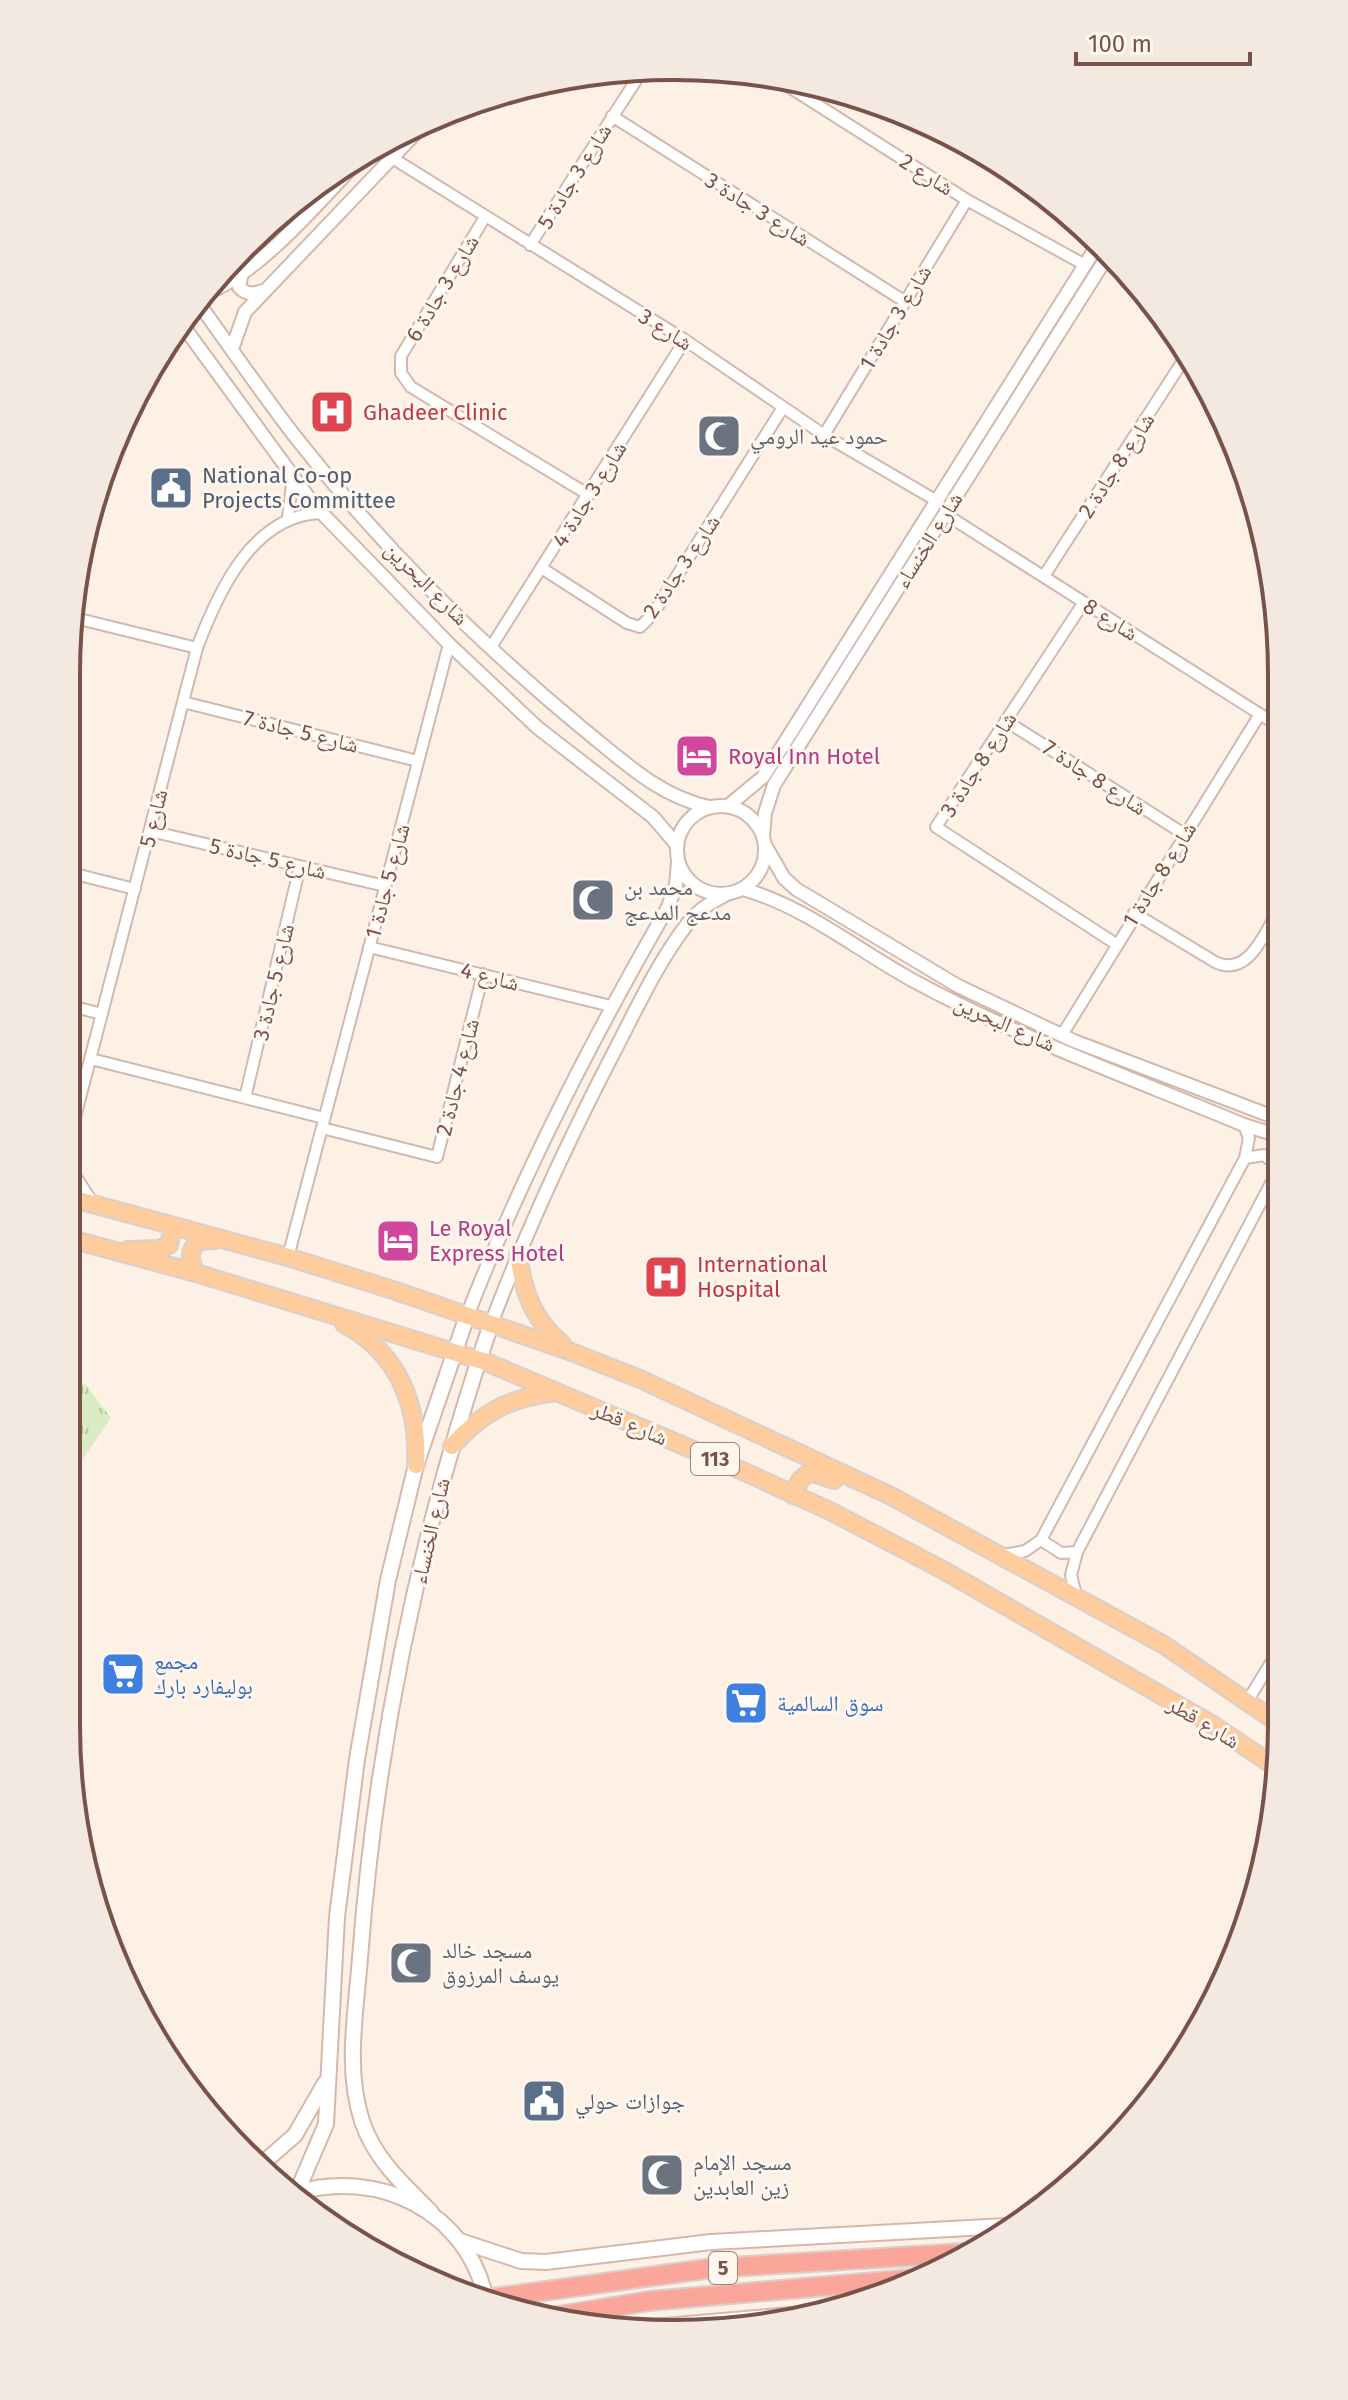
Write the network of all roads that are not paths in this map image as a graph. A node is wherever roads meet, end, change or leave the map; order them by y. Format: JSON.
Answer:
{"nodes":[{"id":1,"x":635,"y":81,"type":"edge"},
{"id":2,"x":799,"y":93,"type":"edge"},
{"id":3,"x":612,"y":116,"type":"junction"},
{"id":4,"x":408,"y":142,"type":"edge"},
{"id":5,"x":394,"y":159,"type":"junction"},
{"id":6,"x":331,"y":189,"type":"edge"},
{"id":7,"x":967,"y":200,"type":"junction"},
{"id":8,"x":485,"y":217,"type":"junction"},
{"id":9,"x":530,"y":245,"type":"junction"},
{"id":10,"x":1093,"y":253,"type":"edge"},
{"id":11,"x":1103,"y":263,"type":"edge"},
{"id":12,"x":1085,"y":265,"type":"junction"},
{"id":13,"x":242,"y":272,"type":"junction"},
{"id":14,"x":222,"y":289,"type":"edge"},
{"id":15,"x":267,"y":289,"type":"junction"},
{"id":16,"x":904,"y":301,"type":"junction"},
{"id":17,"x":204,"y":311,"type":"edge"},
{"id":18,"x":188,"y":333,"type":"edge"},
{"id":19,"x":685,"y":340,"type":"junction"},
{"id":20,"x":232,"y":349,"type":"junction"},
{"id":21,"x":1180,"y":365,"type":"edge"},
{"id":22,"x":782,"y":409,"type":"junction"},
{"id":23,"x":824,"y":435,"type":"junction"},
{"id":24,"x":293,"y":476,"type":"junction"},
{"id":25,"x":589,"y":495,"type":"junction"},
{"id":26,"x":937,"y":501,"type":"junction"},
{"id":27,"x":322,"y":513,"type":"junction"},
{"id":28,"x":945,"y":514,"type":"junction"},
{"id":29,"x":288,"y":517,"type":"junction"},
{"id":30,"x":543,"y":569,"type":"junction"},
{"id":31,"x":1044,"y":576,"type":"junction"},
{"id":32,"x":1084,"y":602,"type":"junction"},
{"id":33,"x":83,"y":620,"type":"edge"},
{"id":34,"x":449,"y":644,"type":"junction"},
{"id":35,"x":491,"y":647,"type":"junction"},
{"id":36,"x":197,"y":648,"type":"junction"},
{"id":37,"x":183,"y":702,"type":"junction"},
{"id":38,"x":564,"y":713,"type":"junction"},
{"id":39,"x":1260,"y":714,"type":"junction"},
{"id":40,"x":1268,"y":719,"type":"edge"},
{"id":41,"x":1006,"y":721,"type":"junction"},
{"id":42,"x":538,"y":728,"type":"junction"},
{"id":43,"x":418,"y":761,"type":"junction"},
{"id":44,"x":728,"y":806,"type":"junction"},
{"id":45,"x":709,"y":807,"type":"junction"},
{"id":46,"x":150,"y":831,"type":"junction"},
{"id":47,"x":1184,"y":834,"type":"junction"},
{"id":48,"x":764,"y":840,"type":"junction"},
{"id":49,"x":677,"y":845,"type":"junction"},
{"id":50,"x":678,"y":862,"type":"junction"},
{"id":51,"x":300,"y":866,"type":"junction"},
{"id":52,"x":80,"y":875,"type":"edge"},
{"id":53,"x":385,"y":886,"type":"junction"},
{"id":54,"x":135,"y":889,"type":"junction"},
{"id":55,"x":743,"y":889,"type":"junction"},
{"id":56,"x":727,"y":894,"type":"junction"},
{"id":57,"x":1134,"y":913,"type":"junction"},
{"id":58,"x":1268,"y":926,"type":"edge"},
{"id":59,"x":1116,"y":944,"type":"junction"},
{"id":60,"x":369,"y":947,"type":"junction"},
{"id":61,"x":483,"y":974,"type":"junction"},
{"id":62,"x":611,"y":1006,"type":"junction"},
{"id":63,"x":80,"y":1008,"type":"edge"},
{"id":64,"x":102,"y":1014,"type":"junction"},
{"id":65,"x":1062,"y":1035,"type":"junction"},
{"id":66,"x":91,"y":1059,"type":"junction"},
{"id":67,"x":245,"y":1098,"type":"junction"},
{"id":68,"x":80,"y":1099,"type":"edge"},
{"id":69,"x":1268,"y":1115,"type":"edge"},
{"id":70,"x":323,"y":1123,"type":"junction"},
{"id":71,"x":1244,"y":1125,"type":"junction"},
{"id":72,"x":1268,"y":1133,"type":"edge"},
{"id":73,"x":1245,"y":1158,"type":"junction"},
{"id":74,"x":1268,"y":1158,"type":"edge"},
{"id":75,"x":80,"y":1183,"type":"edge"},
{"id":76,"x":1268,"y":1189,"type":"edge"},
{"id":77,"x":80,"y":1200,"type":"edge"},
{"id":78,"x":93,"y":1203,"type":"junction"},
{"id":79,"x":167,"y":1224,"type":"junction"},
{"id":80,"x":80,"y":1242,"type":"edge"},
{"id":81,"x":235,"y":1243,"type":"junction"},
{"id":82,"x":106,"y":1250,"type":"junction"},
{"id":83,"x":518,"y":1254,"type":"junction"},
{"id":84,"x":288,"y":1257,"type":"junction"},
{"id":85,"x":196,"y":1273,"type":"junction"},
{"id":86,"x":318,"y":1310,"type":"junction"},
{"id":87,"x":467,"y":1316,"type":"junction"},
{"id":88,"x":491,"y":1324,"type":"junction"},
{"id":89,"x":569,"y":1351,"type":"junction"},
{"id":90,"x":452,"y":1352,"type":"junction"},
{"id":91,"x":479,"y":1360,"type":"junction"},
{"id":92,"x":558,"y":1392,"type":"junction"},
{"id":93,"x":452,"y":1446,"type":"junction"},
{"id":94,"x":416,"y":1465,"type":"junction"},
{"id":95,"x":793,"y":1495,"type":"junction"},
{"id":96,"x":891,"y":1496,"type":"junction"},
{"id":97,"x":1041,"y":1540,"type":"junction"},
{"id":98,"x":1077,"y":1552,"type":"junction"},
{"id":99,"x":996,"y":1555,"type":"junction"},
{"id":100,"x":1079,"y":1600,"type":"junction"},
{"id":101,"x":1268,"y":1668,"type":"edge"},
{"id":102,"x":1248,"y":1700,"type":"junction"},
{"id":103,"x":1268,"y":1715,"type":"edge"},
{"id":104,"x":1267,"y":1761,"type":"edge"},
{"id":105,"x":327,"y":2079,"type":"junction"},
{"id":106,"x":268,"y":2159,"type":"edge"},
{"id":107,"x":299,"y":2186,"type":"edge"},
{"id":108,"x":305,"y":2191,"type":"edge"},
{"id":109,"x":431,"y":2212,"type":"junction"},
{"id":110,"x":993,"y":2227,"type":"edge"},
{"id":111,"x":460,"y":2241,"type":"junction"},
{"id":112,"x":946,"y":2254,"type":"edge"},
{"id":113,"x":884,"y":2281,"type":"edge"},
{"id":114,"x":481,"y":2287,"type":"edge"},
{"id":115,"x":495,"y":2292,"type":"edge"},
{"id":116,"x":580,"y":2312,"type":"edge"}],
"edges":[{"from":1,"to":3,"type":"street","name":"شارع 3 جادة 5"},
{"from":2,"to":7,"type":"street","name":"شارع 2"},
{"from":3,"to":9,"type":"street","name":"شارع 3 جادة 5"},
{"from":3,"to":16,"type":"street","name":"شارع 3 جادة 3"},
{"from":4,"to":5,"type":"street"},
{"from":5,"to":8,"type":"street","name":"شارع 3"},
{"from":5,"to":15,"type":"street"},
{"from":6,"to":13,"type":"street"},
{"from":7,"to":12,"type":"street","name":"شارع 2"},
{"from":7,"to":16,"type":"street","name":"شارع 3 جادة 1"},
{"from":8,"to":9,"type":"street","name":"شارع 3"},
{"from":8,"to":25,"type":"street","name":"شارع 3 جادة 6"},
{"from":9,"to":19,"type":"street","name":"شارع 3"},
{"from":10,"to":12,"type":"street","name":"شارع الخنساء"},
{"from":11,"to":28,"type":"street","name":"شارع الخنساء"},
{"from":12,"to":26,"type":"street","name":"شارع الخنساء"},
{"from":13,"to":14,"type":"street"},
{"from":13,"to":15,"type":"street"},
{"from":15,"to":20,"type":"street"},
{"from":16,"to":23,"type":"street","name":"شارع 3 جادة 1"},
{"from":17,"to":20,"type":"street","name":"شارع البحرين"},
{"from":18,"to":24,"type":"street","name":"شارع البحرين"},
{"from":19,"to":22,"type":"street","name":"شارع 3"},
{"from":19,"to":25,"type":"street","name":"شارع 3 جادة 4"},
{"from":20,"to":35,"type":"street","name":"شارع البحرين"},
{"from":21,"to":31,"type":"street","name":"شارع 8 جادة 2"},
{"from":22,"to":23,"type":"street","name":"شارع 3"},
{"from":22,"to":30,"type":"street","name":"شارع 3 جادة 2"},
{"from":23,"to":26,"type":"street","name":"شارع 3"},
{"from":24,"to":27,"type":"street","name":"شارع البحرين"},
{"from":24,"to":29,"type":"street"},
{"from":25,"to":30,"type":"street","name":"شارع 3 جادة 4"},
{"from":26,"to":44,"type":"street","name":"شارع الخنساء"},
{"from":27,"to":29,"type":"street"},
{"from":27,"to":34,"type":"street","name":"شارع البحرين"},
{"from":28,"to":31,"type":"street","name":"شارع 8"},
{"from":28,"to":48,"type":"street","name":"شارع الخنساء"},
{"from":29,"to":36,"type":"street","name":"شارع 5"},
{"from":30,"to":35,"type":"street","name":"شارع 3 جادة 4"},
{"from":31,"to":32,"type":"street","name":"شارع 8"},
{"from":32,"to":39,"type":"street","name":"شارع 8"},
{"from":32,"to":41,"type":"street","name":"شارع 8 جادة 3"},
{"from":33,"to":36,"type":"street"},
{"from":34,"to":42,"type":"street","name":"شارع البحرين"},
{"from":34,"to":43,"type":"street","name":"شارع 5 جادة 1"},
{"from":35,"to":38,"type":"street","name":"شارع البحرين"},
{"from":36,"to":37,"type":"street","name":"شارع 5"},
{"from":37,"to":43,"type":"street","name":"شارع 5 جادة 7"},
{"from":37,"to":46,"type":"street","name":"شارع 5"},
{"from":38,"to":42,"type":"street"},
{"from":38,"to":45,"type":"street","name":"شارع البحرين"},
{"from":39,"to":40,"type":"street","name":"شارع 8"},
{"from":39,"to":47,"type":"street","name":"شارع 8 جادة 1"},
{"from":41,"to":47,"type":"street","name":"شارع 8 جادة 7"},
{"from":41,"to":59,"type":"street","name":"شارع 8 جادة 3"},
{"from":42,"to":49,"type":"street","name":"شارع البحرين"},
{"from":43,"to":53,"type":"street","name":"شارع 5 جادة 1"},
{"from":44,"to":45,"type":"street"},
{"from":44,"to":48,"type":"street"},
{"from":45,"to":49,"type":"street"},
{"from":46,"to":51,"type":"street","name":"شارع 5 جادة 5"},
{"from":46,"to":54,"type":"street","name":"شارع 5"},
{"from":47,"to":57,"type":"street","name":"شارع 8 جادة 1"},
{"from":48,"to":55,"type":"street"},
{"from":48,"to":65,"type":"street","name":"شارع البحرين"},
{"from":49,"to":50,"type":"street"},
{"from":50,"to":56,"type":"street"},
{"from":50,"to":62,"type":"street","name":"شارع الخنساء"},
{"from":51,"to":53,"type":"street","name":"شارع 5 جادة 5"},
{"from":51,"to":67,"type":"street","name":"شارع 5 جادة 3"},
{"from":52,"to":54,"type":"street"},
{"from":53,"to":60,"type":"street","name":"شارع 5 جادة 1"},
{"from":54,"to":64,"type":"street","name":"شارع 5"},
{"from":55,"to":56,"type":"street"},
{"from":55,"to":71,"type":"street","name":"شارع البحرين"},
{"from":56,"to":83,"type":"street","name":"شارع الخنساء"},
{"from":57,"to":58,"type":"street"},
{"from":57,"to":59,"type":"street","name":"شارع 8 جادة 1"},
{"from":59,"to":65,"type":"street","name":"شارع 8 جادة 1"},
{"from":60,"to":61,"type":"street","name":"شارع 4"},
{"from":60,"to":70,"type":"street","name":"شارع 5 جادة 1"},
{"from":61,"to":62,"type":"street","name":"شارع 4"},
{"from":61,"to":70,"type":"street","name":"شارع 4 جادة 2"},
{"from":62,"to":87,"type":"street","name":"شارع الخنساء"},
{"from":63,"to":64,"type":"street"},
{"from":64,"to":66,"type":"street","name":"شارع 5"},
{"from":65,"to":69,"type":"street","name":"شارع البحرين"},
{"from":66,"to":67,"type":"street"},
{"from":66,"to":68,"type":"street","name":"شارع 5"},
{"from":67,"to":70,"type":"street"},
{"from":70,"to":84,"type":"street","name":"شارع 5 جادة 1"},
{"from":71,"to":72,"type":"street","name":"شارع البحرين"},
{"from":71,"to":73,"type":"street"},
{"from":73,"to":74,"type":"street"},
{"from":73,"to":97,"type":"street"},
{"from":75,"to":78,"type":"street","name":"شارع 5"},
{"from":76,"to":98,"type":"street"},
{"from":77,"to":78,"type":"main road","name":"شارع قطر","number":"113"},
{"from":78,"to":79,"type":"main road","name":"شارع قطر","number":"113"},
{"from":79,"to":81,"type":"main road","name":"شارع قطر","number":"113"},
{"from":79,"to":82,"type":"main road"},
{"from":80,"to":82,"type":"main road","name":"شارع قطر","number":"113"},
{"from":81,"to":84,"type":"main road","name":"شارع قطر","number":"113"},
{"from":81,"to":85,"type":"main road"},
{"from":82,"to":85,"type":"main road","name":"شارع قطر","number":"113"},
{"from":83,"to":88,"type":"street","name":"شارع الخنساء"},
{"from":83,"to":89,"type":"main road"},
{"from":84,"to":87,"type":"main road","name":"شارع قطر","number":"113"},
{"from":85,"to":86,"type":"main road","name":"شارع قطر","number":"113"},
{"from":86,"to":90,"type":"main road","name":"شارع قطر","number":"113"},
{"from":86,"to":94,"type":"main road"},
{"from":87,"to":88,"type":"main road","name":"شارع قطر","number":"113"},
{"from":87,"to":90,"type":"main road","name":"شارع الخنساء"},
{"from":88,"to":89,"type":"main road","name":"شارع قطر","number":"113"},
{"from":88,"to":91,"type":"main road","name":"شارع الخنساء"},
{"from":89,"to":96,"type":"main road","name":"شارع قطر","number":"113"},
{"from":90,"to":91,"type":"main road","name":"شارع قطر","number":"113"},
{"from":90,"to":94,"type":"main road","name":"شارع الخنساء"},
{"from":91,"to":92,"type":"main road","name":"شارع قطر","number":"113"},
{"from":91,"to":93,"type":"main road","name":"شارع الخنساء"},
{"from":92,"to":93,"type":"main road"},
{"from":92,"to":95,"type":"main road","name":"شارع قطر","number":"113"},
{"from":93,"to":109,"type":"main road","name":"شارع الخنساء"},
{"from":94,"to":105,"type":"main road","name":"شارع الخنساء"},
{"from":95,"to":96,"type":"main road"},
{"from":95,"to":104,"type":"main road","name":"شارع قطر","number":"113"},
{"from":96,"to":99,"type":"main road","name":"شارع قطر","number":"113"},
{"from":97,"to":98,"type":"street"},
{"from":97,"to":99,"type":"street"},
{"from":98,"to":100,"type":"street"},
{"from":99,"to":100,"type":"main road","name":"شارع قطر","number":"113"},
{"from":100,"to":102,"type":"main road","name":"شارع قطر","number":"113"},
{"from":101,"to":102,"type":"street"},
{"from":102,"to":103,"type":"main road","name":"شارع قطر","number":"113"},
{"from":105,"to":106,"type":"main road"},
{"from":105,"to":107,"type":"main road","name":"شارع الخنساء"},
{"from":108,"to":109,"type":"main road"},
{"from":109,"to":111,"type":"main road","name":"شارع الخنساء"},
{"from":110,"to":111,"type":"main road"},
{"from":111,"to":114,"type":"main road"},
{"from":112,"to":115,"type":"highway","number":"5"},
{"from":113,"to":116,"type":"highway","number":"5"}]}
